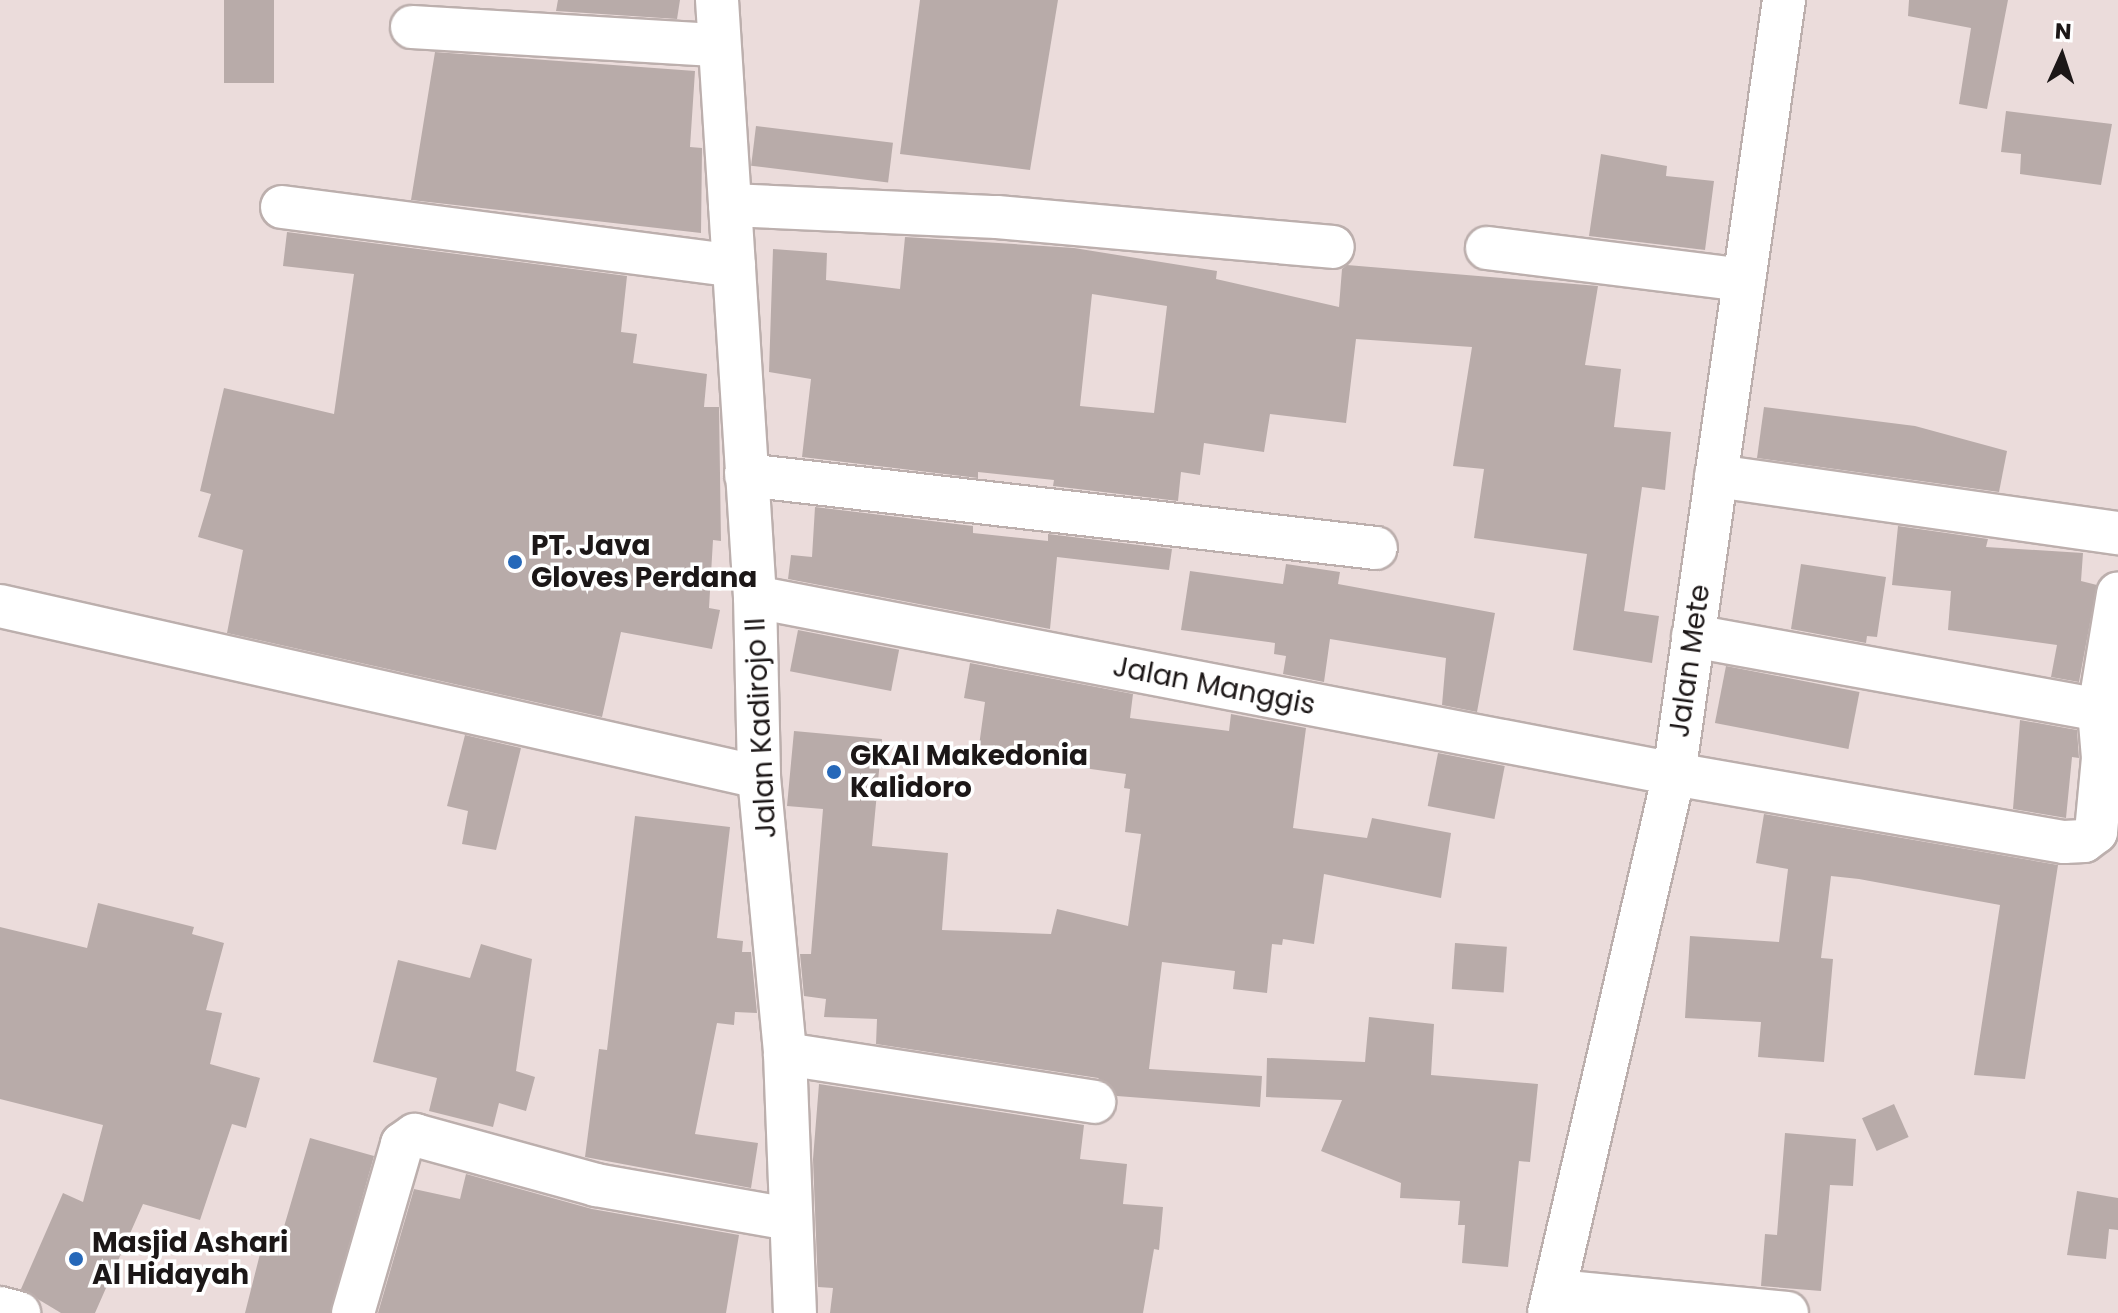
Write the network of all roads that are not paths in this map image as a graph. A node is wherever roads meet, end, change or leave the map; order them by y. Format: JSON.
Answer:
{"nodes":[{"id":1,"x":717,"y":0,"type":"edge"},
{"id":2,"x":1784,"y":0,"type":"edge"},
{"id":3,"x":412,"y":27,"type":"dead end"},
{"id":4,"x":718,"y":45,"type":"junction"},
{"id":5,"x":730,"y":205,"type":"junction"},
{"id":6,"x":282,"y":207,"type":"dead end"},
{"id":7,"x":1333,"y":247,"type":"dead end"},
{"id":8,"x":1487,"y":248,"type":"dead end"},
{"id":9,"x":734,"y":266,"type":"junction"},
{"id":10,"x":1744,"y":280,"type":"junction"},
{"id":11,"x":746,"y":475,"type":"junction"},
{"id":12,"x":1716,"y":476,"type":"junction"},
{"id":13,"x":2118,"y":533,"type":"edge"},
{"id":14,"x":1376,"y":548,"type":"dead end"},
{"id":15,"x":2118,"y":594,"type":"edge"},
{"id":16,"x":755,"y":597,"type":"junction"},
{"id":17,"x":0,"y":606,"type":"edge"},
{"id":18,"x":1693,"y":636,"type":"junction"},
{"id":19,"x":2099,"y":710,"type":"junction"},
{"id":20,"x":2110,"y":759,"type":"edge"},
{"id":21,"x":1674,"y":774,"type":"junction"},
{"id":22,"x":759,"y":777,"type":"junction"},
{"id":23,"x":785,"y":1054,"type":"junction"},
{"id":24,"x":1094,"y":1102,"type":"dead end"},
{"id":25,"x":789,"y":1219,"type":"junction"},
{"id":26,"x":1553,"y":1302,"type":"edge"},
{"id":27,"x":0,"y":1308,"type":"edge"},
{"id":28,"x":19,"y":1313,"type":"edge"},
{"id":29,"x":353,"y":1313,"type":"edge"},
{"id":30,"x":795,"y":1313,"type":"edge"},
{"id":31,"x":1787,"y":1313,"type":"edge"}],
"edges":[{"from":1,"to":4,"type":"street","name":"Jalan Kadirojo II"},
{"from":2,"to":10,"type":"street","name":"Jalan Mete"},
{"from":3,"to":4,"type":"street"},
{"from":4,"to":5,"type":"street","name":"Jalan Kadirojo II"},
{"from":5,"to":7,"type":"street"},
{"from":5,"to":9,"type":"street","name":"Jalan Kadirojo II"},
{"from":6,"to":9,"type":"street"},
{"from":8,"to":10,"type":"street"},
{"from":9,"to":11,"type":"street","name":"Jalan Kadirojo II"},
{"from":10,"to":12,"type":"street","name":"Jalan Mete"},
{"from":11,"to":14,"type":"street"},
{"from":11,"to":16,"type":"street","name":"Jalan Kadirojo II"},
{"from":12,"to":13,"type":"street"},
{"from":12,"to":18,"type":"street","name":"Jalan Mete"},
{"from":15,"to":19,"type":"street","name":"Jalan Manggis"},
{"from":16,"to":21,"type":"street","name":"Jalan Manggis"},
{"from":16,"to":22,"type":"street","name":"Jalan Kadirojo II"},
{"from":17,"to":22,"type":"street"},
{"from":18,"to":19,"type":"street"},
{"from":18,"to":21,"type":"street","name":"Jalan Mete"},
{"from":19,"to":20,"type":"street","name":"Jalan Manggis"},
{"from":20,"to":21,"type":"street","name":"Jalan Manggis"},
{"from":21,"to":26,"type":"street","name":"Jalan Mete"},
{"from":22,"to":23,"type":"street","name":"Jalan Kadirojo II"},
{"from":23,"to":24,"type":"street"},
{"from":23,"to":25,"type":"street","name":"Jalan Kadirojo II"},
{"from":25,"to":29,"type":"street"},
{"from":25,"to":30,"type":"street","name":"Jalan Kadirojo II"},
{"from":26,"to":31,"type":"street"},
{"from":27,"to":28,"type":"street"}]}
